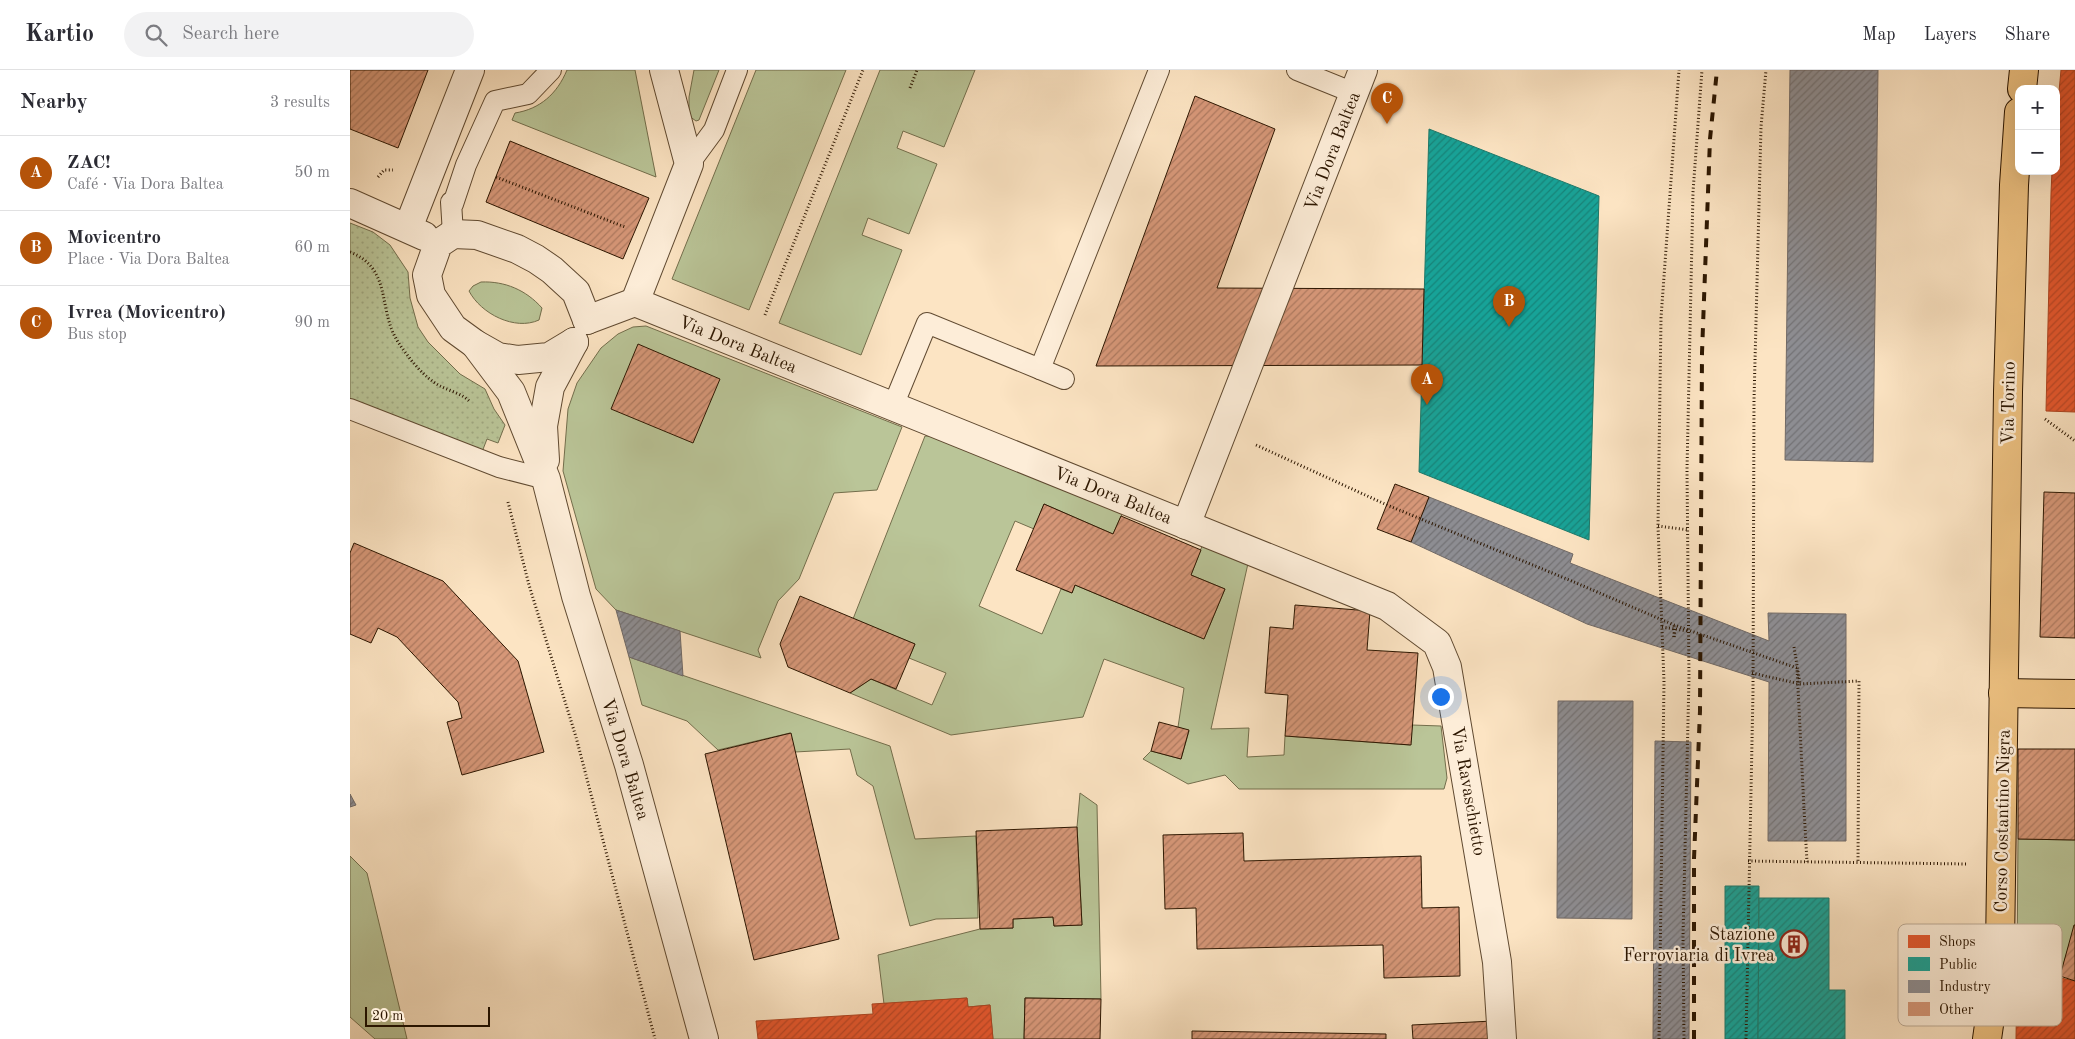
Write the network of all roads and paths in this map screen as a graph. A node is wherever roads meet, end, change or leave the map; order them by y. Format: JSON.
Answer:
{"nodes":[{"id":1,"x":470,"y":70,"type":"edge"},
{"id":2,"x":551,"y":70,"type":"edge"},
{"id":3,"x":664,"y":70,"type":"edge"},
{"id":4,"x":737,"y":70,"type":"edge"},
{"id":5,"x":863,"y":70,"type":"edge"},
{"id":6,"x":917,"y":70,"type":"edge"},
{"id":7,"x":1159,"y":70,"type":"edge"},
{"id":8,"x":1297,"y":70,"type":"edge"},
{"id":9,"x":1679,"y":70,"type":"edge"},
{"id":10,"x":1702,"y":70,"type":"edge"},
{"id":11,"x":1766,"y":70,"type":"edge"},
{"id":12,"x":2024,"y":70,"type":"edge"},
{"id":13,"x":1359,"y":82,"type":"edge"},
{"id":14,"x":2022,"y":85,"type":"edge"},
{"id":15,"x":910,"y":88,"type":"dead end"},
{"id":16,"x":2018,"y":130,"type":"edge"},
{"id":17,"x":689,"y":164,"type":"junction"},
{"id":18,"x":350,"y":203,"type":"edge"},
{"id":19,"x":408,"y":228,"type":"junction"},
{"id":20,"x":446,"y":239,"type":"junction"},
{"id":21,"x":350,"y":252,"type":"edge"},
{"id":22,"x":635,"y":302,"type":"junction"},
{"id":23,"x":581,"y":331,"type":"junction"},
{"id":24,"x":475,"y":344,"type":"junction"},
{"id":25,"x":751,"y":349,"type":"junction"},
{"id":26,"x":1040,"y":369,"type":"junction"},
{"id":27,"x":1064,"y":379,"type":"dead end"},
{"id":28,"x":474,"y":405,"type":"dead end"},
{"id":29,"x":893,"y":406,"type":"junction"},
{"id":30,"x":350,"y":408,"type":"edge"},
{"id":31,"x":1223,"y":430,"type":"junction"},
{"id":32,"x":499,"y":467,"type":"junction"},
{"id":33,"x":546,"y":479,"type":"junction"},
{"id":34,"x":1186,"y":525,"type":"junction"},
{"id":35,"x":1658,"y":526,"type":"junction"},
{"id":36,"x":1689,"y":530,"type":"junction"},
{"id":37,"x":1662,"y":627,"type":"junction"},
{"id":38,"x":1675,"y":627,"type":"junction"},
{"id":39,"x":1688,"y":631,"type":"junction"},
{"id":40,"x":1674,"y":637,"type":"dead end"},
{"id":41,"x":1797,"y":668,"type":"junction"},
{"id":42,"x":1752,"y":673,"type":"junction"},
{"id":43,"x":1800,"y":684,"type":"junction"},
{"id":44,"x":2003,"y":693,"type":"junction"},
{"id":45,"x":2075,"y":694,"type":"edge"},
{"id":46,"x":1748,"y":861,"type":"junction"},
{"id":47,"x":1807,"y":862,"type":"junction"},
{"id":48,"x":1858,"y":863,"type":"junction"},
{"id":49,"x":2002,"y":865,"type":"junction"},
{"id":50,"x":2001,"y":924,"type":"edge"},
{"id":51,"x":1989,"y":1026,"type":"edge"},
{"id":52,"x":655,"y":1039,"type":"edge"},
{"id":53,"x":704,"y":1039,"type":"edge"},
{"id":54,"x":1502,"y":1039,"type":"edge"},
{"id":55,"x":1659,"y":1039,"type":"edge"},
{"id":56,"x":1684,"y":1039,"type":"edge"},
{"id":57,"x":1746,"y":1039,"type":"edge"},
{"id":58,"x":1987,"y":1039,"type":"edge"}],
"edges":[{"from":1,"to":19,"type":"street"},
{"from":2,"to":20,"type":"lane"},
{"from":3,"to":17,"type":"street"},
{"from":4,"to":17,"type":"lane"},
{"from":5,"to":25,"type":"path"},
{"from":6,"to":15,"type":"path"},
{"from":7,"to":26,"type":"lane"},
{"from":8,"to":13,"type":"lane"},
{"from":9,"to":35,"type":"path"},
{"from":10,"to":36,"type":"path"},
{"from":11,"to":42,"type":"path"},
{"from":12,"to":14,"type":"main road"},
{"from":13,"to":31,"type":"street","name":"Via Dora Baltea"},
{"from":16,"to":44,"type":"main road","name":"Via Torino"},
{"from":17,"to":22,"type":"street"},
{"from":18,"to":19,"type":"street"},
{"from":19,"to":20,"type":"street"},
{"from":20,"to":23,"type":"street"},
{"from":20,"to":24,"type":"street"},
{"from":21,"to":28,"type":"path"},
{"from":22,"to":23,"type":"street"},
{"from":22,"to":25,"type":"street","name":"Via Dora Baltea"},
{"from":23,"to":24,"type":"street"},
{"from":23,"to":33,"type":"street","name":"Via Dora Baltea"},
{"from":24,"to":33,"type":"street","name":"Via Dora Baltea"},
{"from":25,"to":29,"type":"street","name":"Via Dora Baltea"},
{"from":26,"to":27,"type":"lane"},
{"from":26,"to":29,"type":"lane"},
{"from":29,"to":34,"type":"street","name":"Via Dora Baltea"},
{"from":30,"to":32,"type":"lane"},
{"from":31,"to":34,"type":"street","name":"Via Dora Baltea"},
{"from":31,"to":38,"type":"path","bridge":true},
{"from":32,"to":33,"type":"lane"},
{"from":32,"to":52,"type":"path"},
{"from":33,"to":53,"type":"street","name":"Via Dora Baltea"},
{"from":34,"to":54,"type":"street","name":"Via Ravaschietto"},
{"from":35,"to":36,"type":"path"},
{"from":35,"to":37,"type":"path"},
{"from":36,"to":39,"type":"path"},
{"from":37,"to":38,"type":"path"},
{"from":37,"to":55,"type":"path"},
{"from":38,"to":39,"type":"path"},
{"from":38,"to":40,"type":"path","bridge":true},
{"from":38,"to":41,"type":"path","bridge":true},
{"from":39,"to":56,"type":"path"},
{"from":41,"to":43,"type":"path"},
{"from":41,"to":47,"type":"path","bridge":true},
{"from":42,"to":43,"type":"path"},
{"from":42,"to":46,"type":"path"},
{"from":43,"to":48,"type":"path"},
{"from":44,"to":45,"type":"main road"},
{"from":44,"to":49,"type":"main road","name":"Corso Costantino Nigra"},
{"from":46,"to":47,"type":"path"},
{"from":46,"to":57,"type":"path"},
{"from":47,"to":48,"type":"path"},
{"from":48,"to":49,"type":"path"},
{"from":49,"to":50,"type":"main road","name":"Corso Costantino Nigra"},
{"from":51,"to":58,"type":"main road","name":"Corso Costantino Nigra"}]}
